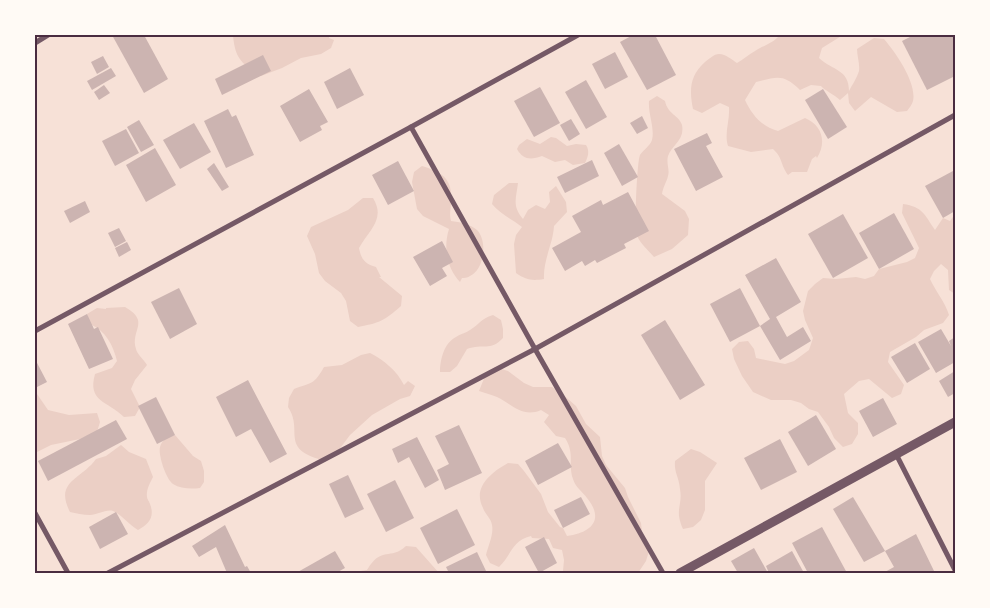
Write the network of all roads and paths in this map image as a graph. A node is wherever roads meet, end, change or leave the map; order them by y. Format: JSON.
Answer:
{"nodes":[{"id":1,"x":48,"y":35,"type":"edge"},
{"id":2,"x":578,"y":35,"type":"edge"},
{"id":3,"x":35,"y":43,"type":"edge"},
{"id":4,"x":955,"y":115,"type":"edge"},
{"id":5,"x":411,"y":127,"type":"junction"},
{"id":6,"x":35,"y":331,"type":"edge"},
{"id":7,"x":534,"y":349,"type":"junction"},
{"id":8,"x":955,"y":422,"type":"edge"},
{"id":9,"x":896,"y":454,"type":"junction"},
{"id":10,"x":35,"y":513,"type":"edge"},
{"id":11,"x":955,"y":570,"type":"edge"},
{"id":12,"x":68,"y":573,"type":"edge"},
{"id":13,"x":108,"y":573,"type":"edge"},
{"id":14,"x":663,"y":573,"type":"edge"},
{"id":15,"x":680,"y":573,"type":"edge"}],
"edges":[{"from":1,"to":3,"type":"street"},
{"from":2,"to":5,"type":"street"},
{"from":4,"to":7,"type":"street"},
{"from":5,"to":6,"type":"street"},
{"from":5,"to":7,"type":"street"},
{"from":7,"to":13,"type":"street"},
{"from":7,"to":14,"type":"street"},
{"from":8,"to":9,"type":"street"},
{"from":9,"to":11,"type":"street"},
{"from":9,"to":15,"type":"street"},
{"from":10,"to":12,"type":"street"}]}
